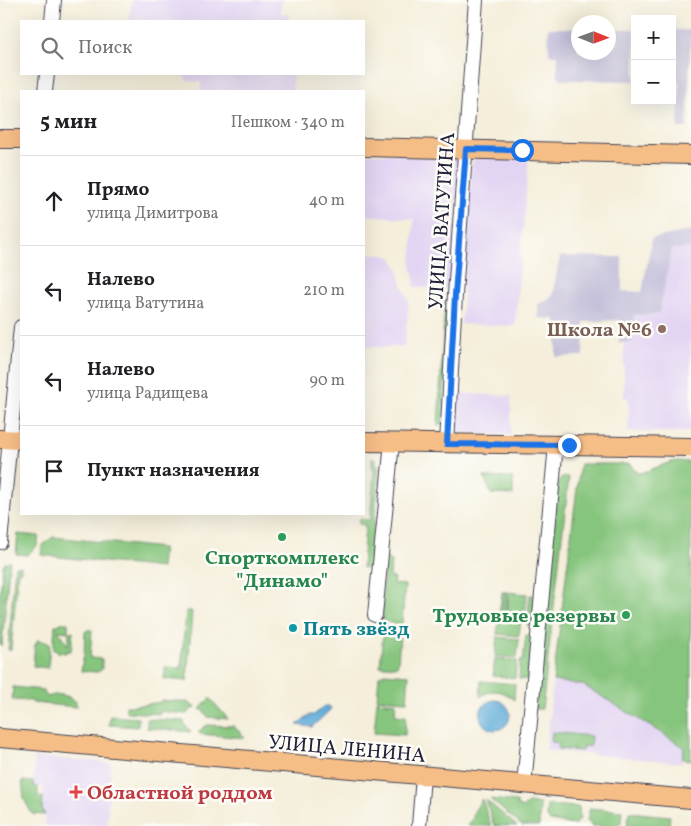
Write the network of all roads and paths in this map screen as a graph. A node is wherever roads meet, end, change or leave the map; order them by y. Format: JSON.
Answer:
{"nodes":[{"id":1,"x":54,"y":0,"type":"edge"},
{"id":2,"x":476,"y":0,"type":"edge"},
{"id":3,"x":52,"y":20,"type":"edge"},
{"id":4,"x":47,"y":75,"type":"edge"},
{"id":5,"x":45,"y":90,"type":"edge"},
{"id":6,"x":0,"y":138,"type":"edge"},
{"id":7,"x":20,"y":139,"type":"edge"},
{"id":8,"x":365,"y":147,"type":"edge"},
{"id":9,"x":466,"y":149,"type":"junction"},
{"id":10,"x":691,"y":155,"type":"edge"},
{"id":11,"x":20,"y":337,"type":"edge"},
{"id":12,"x":10,"y":439,"type":"edge"},
{"id":13,"x":365,"y":442,"type":"edge"},
{"id":14,"x":392,"y":442,"type":"junction"},
{"id":15,"x":447,"y":444,"type":"junction"},
{"id":16,"x":556,"y":445,"type":"junction"},
{"id":17,"x":691,"y":447,"type":"edge"},
{"id":18,"x":0,"y":542,"type":"edge"},
{"id":19,"x":375,"y":615,"type":"dead end"},
{"id":20,"x":0,"y":738,"type":"edge"},
{"id":21,"x":423,"y":776,"type":"junction"},
{"id":22,"x":524,"y":785,"type":"junction"},
{"id":23,"x":691,"y":800,"type":"edge"},
{"id":24,"x":419,"y":826,"type":"edge"}],
"edges":[{"from":1,"to":3,"type":"street"},
{"from":2,"to":9,"type":"street","name":"УЛИЦА ВАТУТИНА"},
{"from":4,"to":5,"type":"street"},
{"from":6,"to":7,"type":"main road"},
{"from":8,"to":9,"type":"main road"},
{"from":9,"to":10,"type":"main road"},
{"from":9,"to":15,"type":"street","name":"УЛИЦА ВАТУТИНА"},
{"from":11,"to":12,"type":"street"},
{"from":12,"to":18,"type":"street"},
{"from":13,"to":14,"type":"main road"},
{"from":14,"to":15,"type":"main road"},
{"from":14,"to":19,"type":"street"},
{"from":15,"to":16,"type":"main road"},
{"from":16,"to":17,"type":"main road"},
{"from":16,"to":22,"type":"street"},
{"from":20,"to":21,"type":"main road","name":"УЛИЦА ЛЕНИНА"},
{"from":21,"to":22,"type":"main road","name":"УЛИЦА ЛЕНИНА"},
{"from":21,"to":24,"type":"street"},
{"from":22,"to":23,"type":"main road","name":"УЛИЦА ЛЕНИНА"}]}
